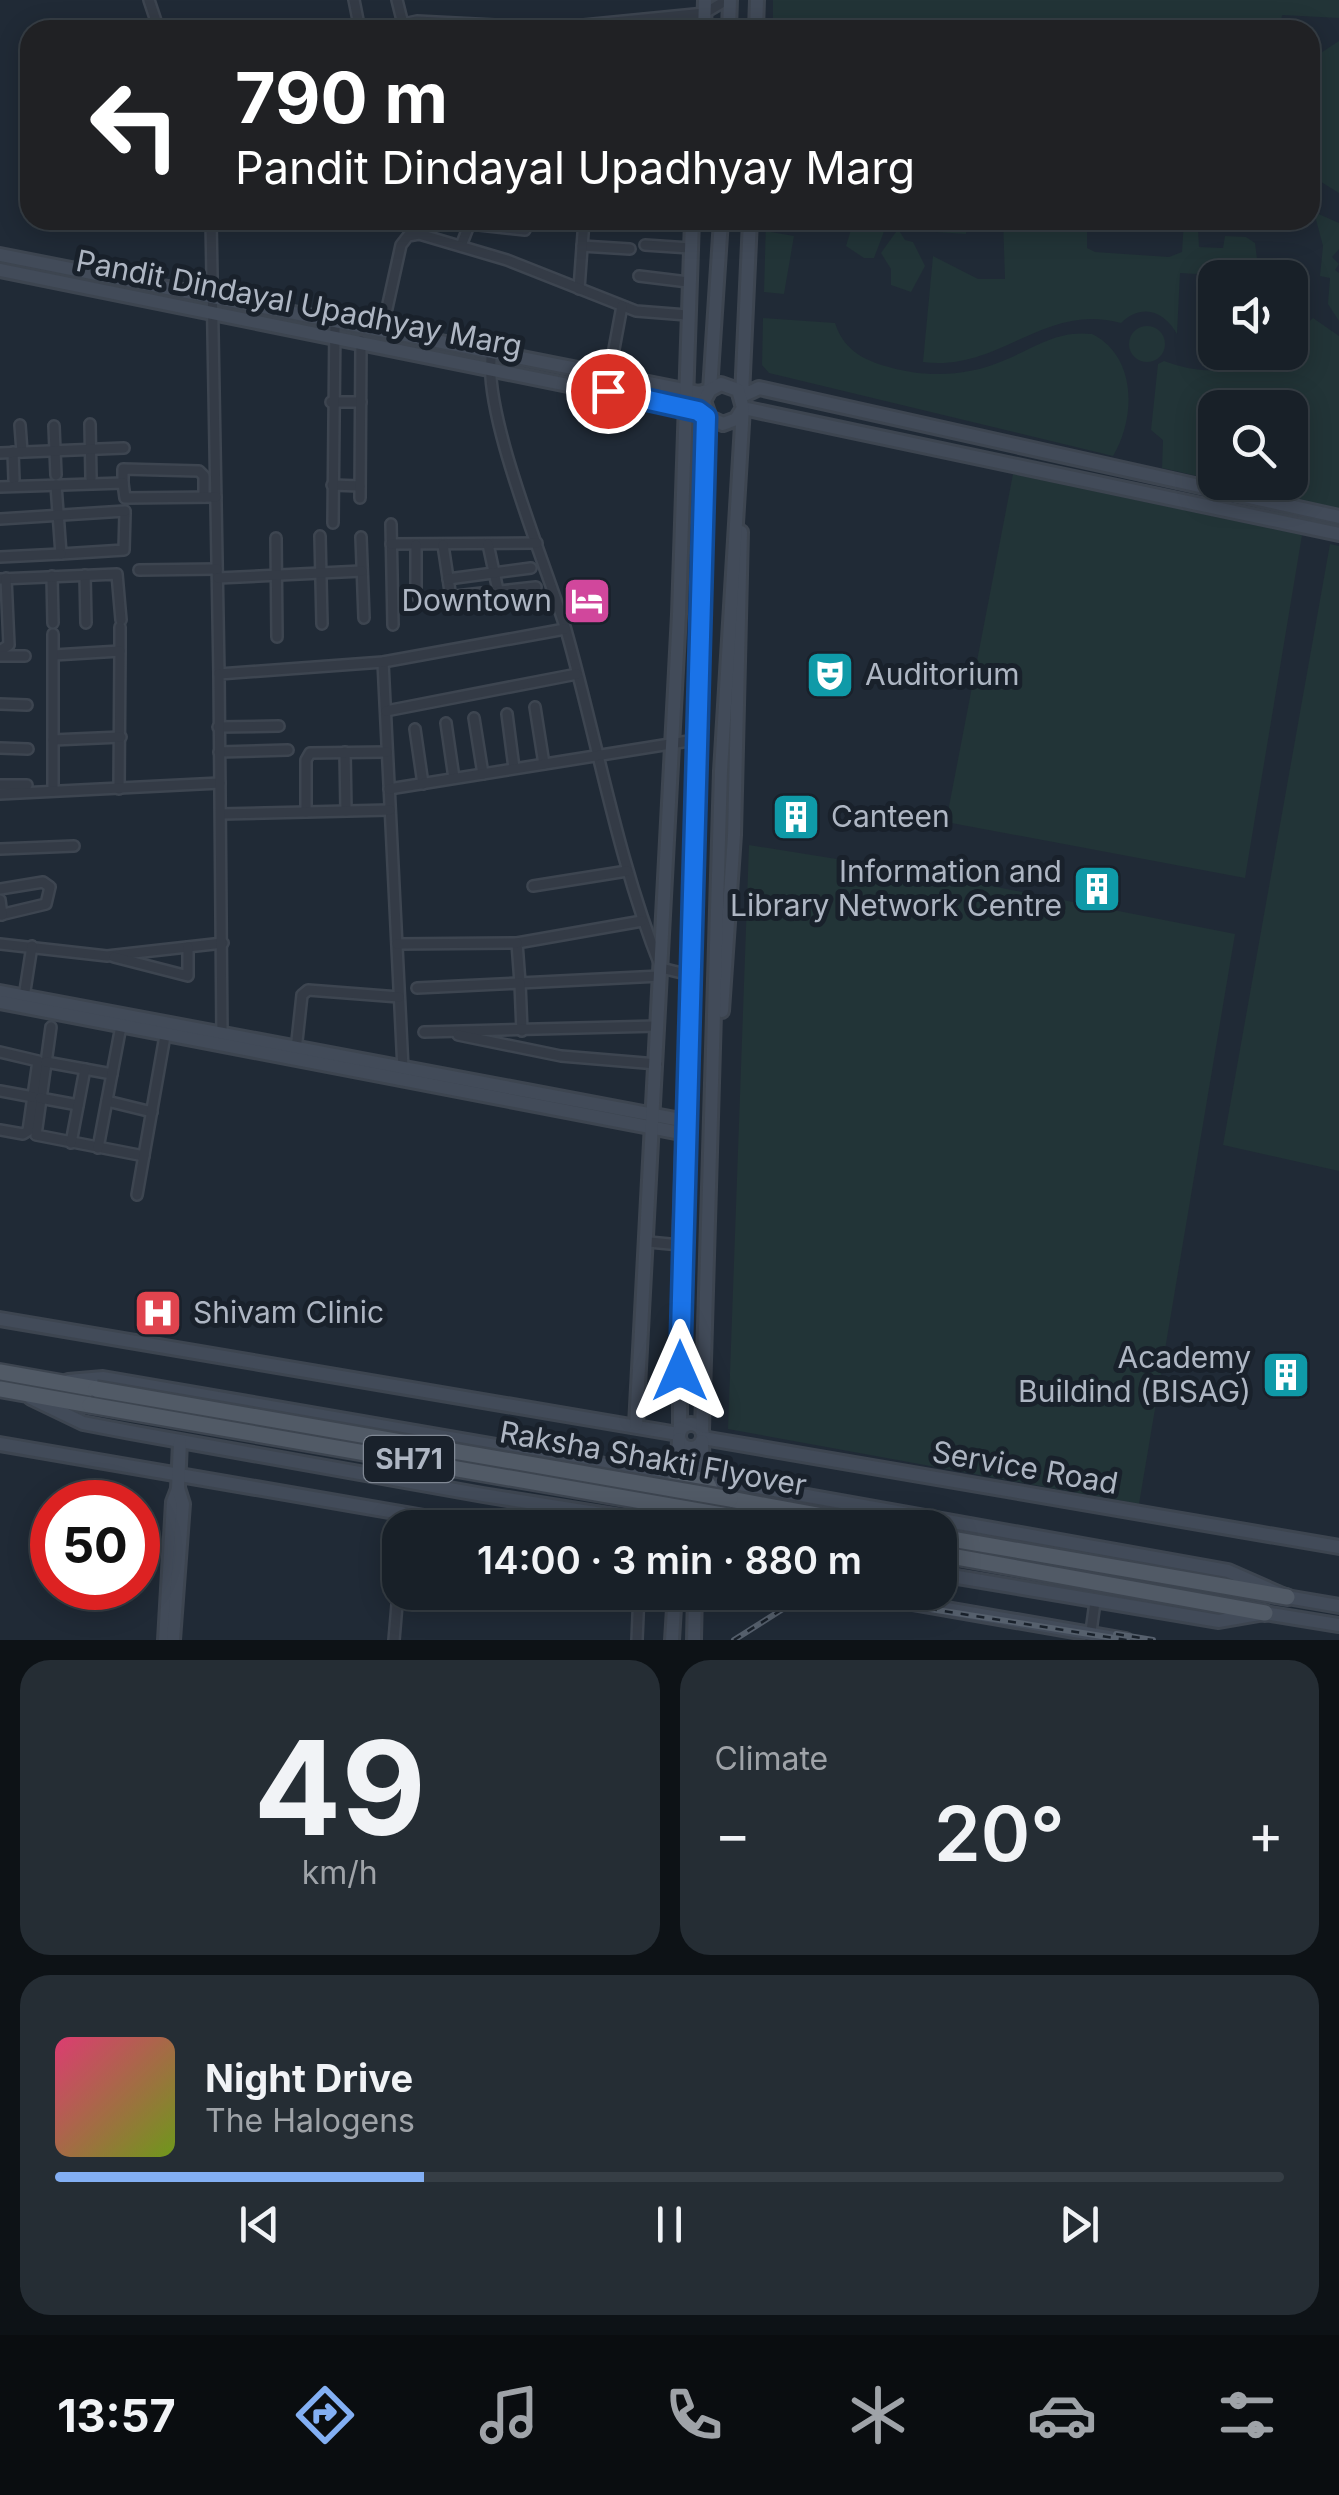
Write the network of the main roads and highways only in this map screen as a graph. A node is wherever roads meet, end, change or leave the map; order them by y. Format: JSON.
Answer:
{"nodes":[{"id":1,"x":0,"y":1372,"type":"edge"},
{"id":2,"x":8,"y":1391,"type":"edge"},
{"id":3,"x":93,"y":1397,"type":"junction"},
{"id":4,"x":645,"y":1510,"type":"edge"},
{"id":5,"x":668,"y":1510,"type":"edge"},
{"id":6,"x":715,"y":1510,"type":"edge"},
{"id":7,"x":789,"y":1510,"type":"edge"},
{"id":8,"x":957,"y":1540,"type":"edge"},
{"id":9,"x":957,"y":1557,"type":"edge"},
{"id":10,"x":1288,"y":1597,"type":"road end"},
{"id":11,"x":1265,"y":1613,"type":"road end"}],
"edges":[{"from":1,"to":3,"type":"main road","name":"Raksha Shakti Flyover","number":"SH71"},
{"from":2,"to":3,"type":"main road","name":"Raksha Shakti Flyover","number":"SH71"},
{"from":3,"to":4,"type":"main road","name":"Raksha Shakti Flyover","number":"SH71","bridge":true},
{"from":3,"to":7,"type":"main road","name":"Raksha Shakti Flyover","number":"SH71","bridge":true},
{"from":5,"to":6,"type":"main road"},
{"from":8,"to":10,"type":"main road"},
{"from":9,"to":11,"type":"main road"}]}
